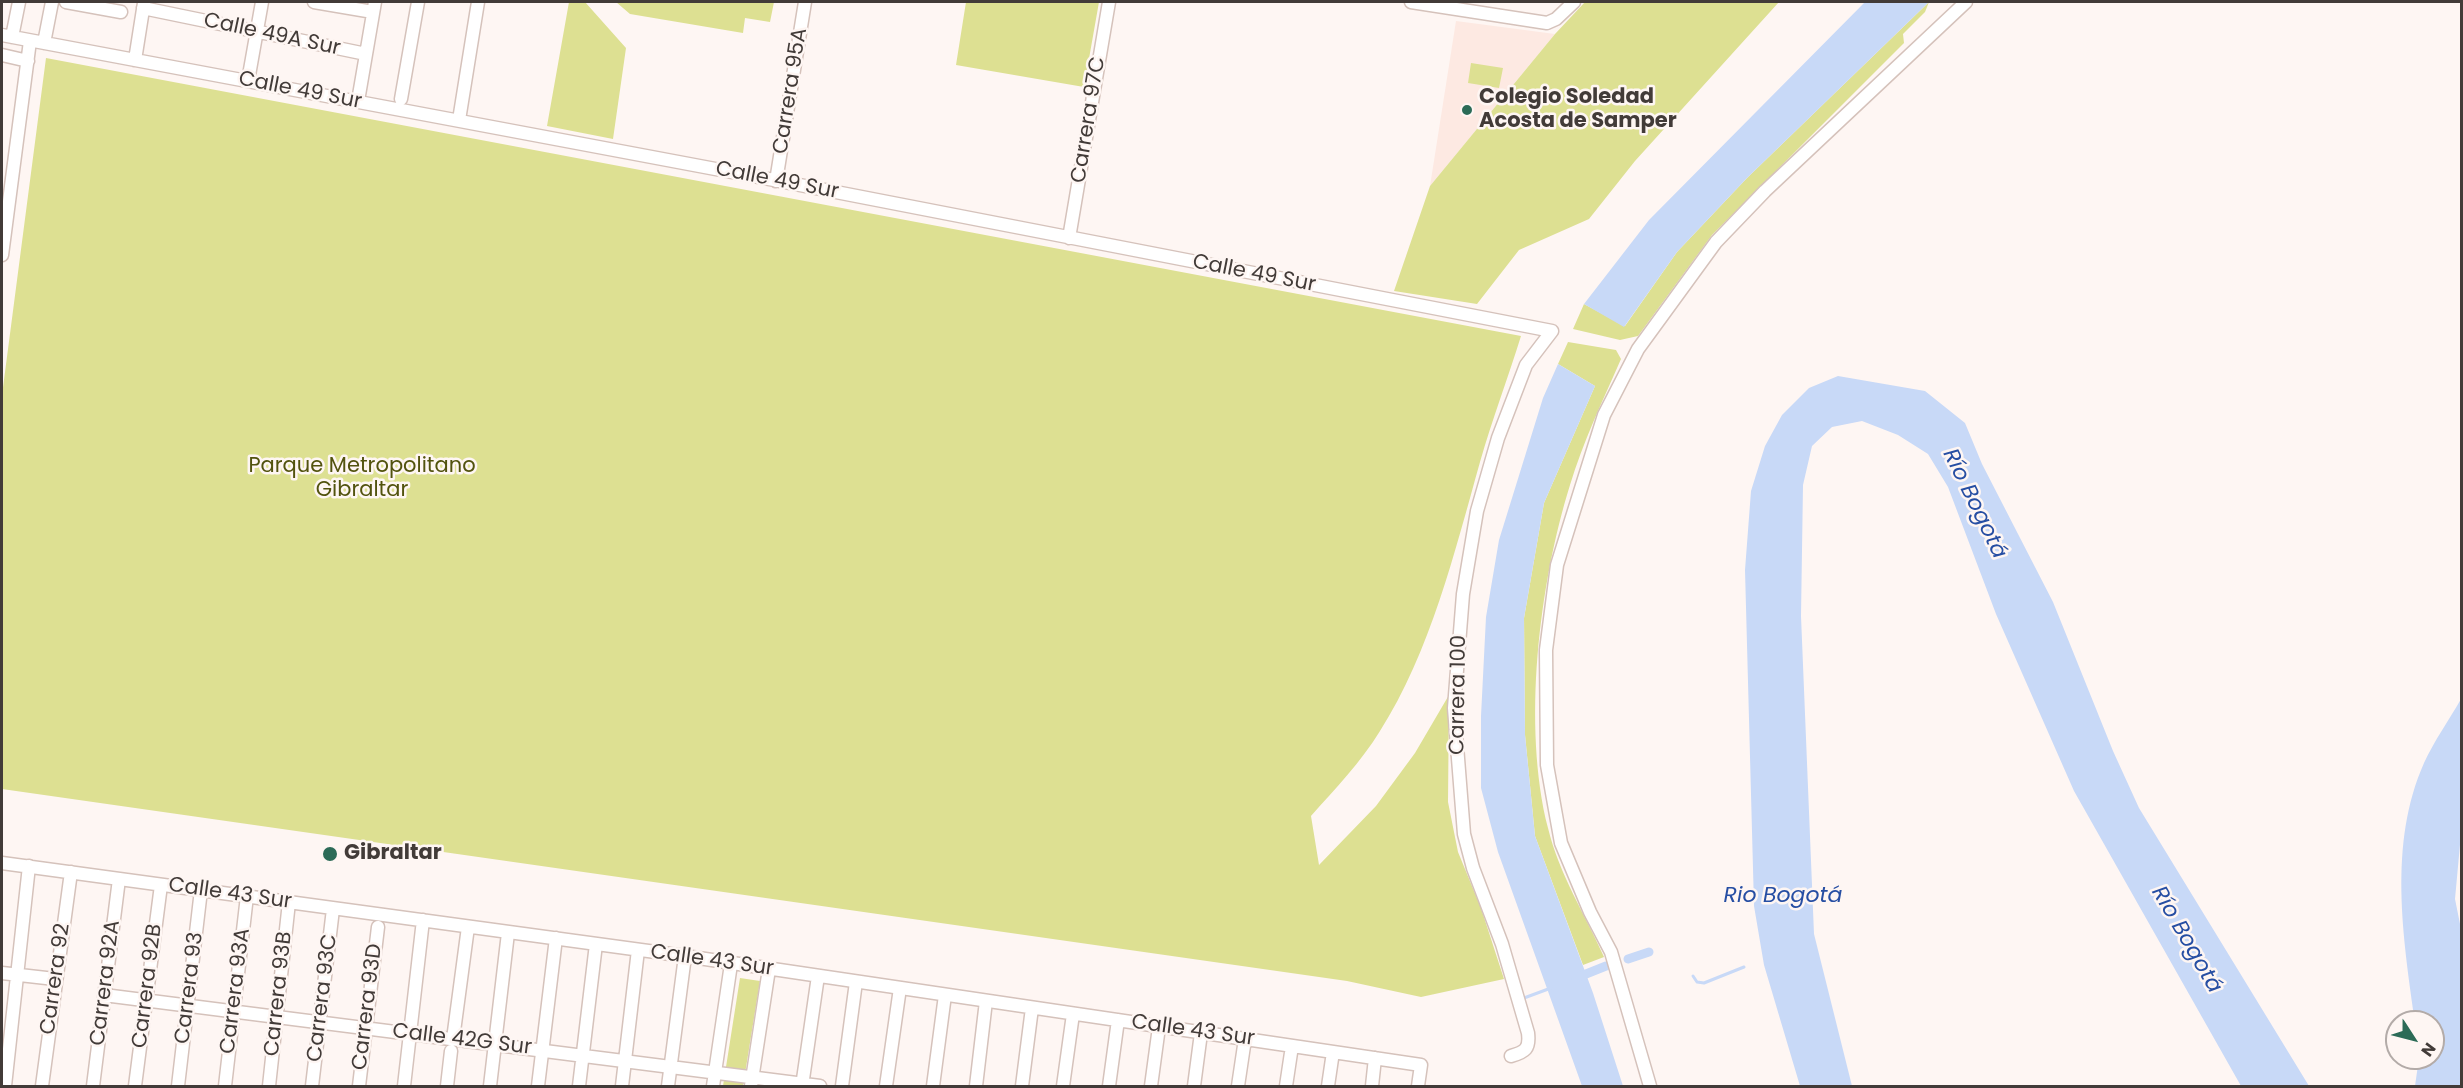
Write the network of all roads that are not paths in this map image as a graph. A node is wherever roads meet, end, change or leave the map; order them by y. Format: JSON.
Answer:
{"nodes":[{"id":1,"x":19,"y":2,"type":"edge"},
{"id":2,"x":52,"y":2,"type":"edge"},
{"id":3,"x":66,"y":2,"type":"edge"},
{"id":4,"x":262,"y":2,"type":"edge"},
{"id":5,"x":314,"y":2,"type":"edge"},
{"id":6,"x":418,"y":2,"type":"edge"},
{"id":7,"x":478,"y":2,"type":"edge"},
{"id":8,"x":806,"y":2,"type":"edge"},
{"id":9,"x":1109,"y":2,"type":"edge"},
{"id":10,"x":1411,"y":2,"type":"edge"},
{"id":11,"x":1574,"y":2,"type":"edge"},
{"id":12,"x":1966,"y":2,"type":"edge"},
{"id":13,"x":82,"y":3,"type":"edge"},
{"id":14,"x":99,"y":5,"type":"edge"},
{"id":15,"x":143,"y":5,"type":"edge"},
{"id":16,"x":374,"y":7,"type":"edge"},
{"id":17,"x":121,"y":12,"type":"dead end"},
{"id":18,"x":256,"y":32,"type":"junction"},
{"id":19,"x":7,"y":36,"type":"edge"},
{"id":20,"x":30,"y":40,"type":"junction"},
{"id":21,"x":44,"y":43,"type":"junction"},
{"id":22,"x":366,"y":54,"type":"junction"},
{"id":23,"x":2,"y":55,"type":"edge"},
{"id":24,"x":135,"y":60,"type":"junction"},
{"id":25,"x":28,"y":61,"type":"junction"},
{"id":26,"x":248,"y":81,"type":"junction"},
{"id":27,"x":401,"y":99,"type":"dead end"},
{"id":28,"x":358,"y":101,"type":"junction"},
{"id":29,"x":459,"y":120,"type":"junction"},
{"id":30,"x":776,"y":181,"type":"junction"},
{"id":31,"x":1070,"y":238,"type":"junction"},
{"id":32,"x":2,"y":255,"type":"edge"},
{"id":33,"x":1552,"y":331,"type":"joint"},
{"id":34,"x":2,"y":863,"type":"edge"},
{"id":35,"x":29,"y":866,"type":"junction"},
{"id":36,"x":72,"y":872,"type":"junction"},
{"id":37,"x":119,"y":879,"type":"junction"},
{"id":38,"x":161,"y":885,"type":"junction"},
{"id":39,"x":201,"y":890,"type":"junction"},
{"id":40,"x":247,"y":896,"type":"junction"},
{"id":41,"x":289,"y":902,"type":"junction"},
{"id":42,"x":333,"y":909,"type":"junction"},
{"id":43,"x":423,"y":920,"type":"junction"},
{"id":44,"x":378,"y":927,"type":"dead end"},
{"id":45,"x":468,"y":927,"type":"junction"},
{"id":46,"x":508,"y":933,"type":"junction"},
{"id":47,"x":556,"y":938,"type":"junction"},
{"id":48,"x":596,"y":944,"type":"junction"},
{"id":49,"x":638,"y":950,"type":"junction"},
{"id":50,"x":685,"y":956,"type":"junction"},
{"id":51,"x":731,"y":964,"type":"junction"},
{"id":52,"x":769,"y":969,"type":"junction"},
{"id":53,"x":2,"y":973,"type":"edge"},
{"id":54,"x":17,"y":975,"type":"junction"},
{"id":55,"x":818,"y":976,"type":"junction"},
{"id":56,"x":55,"y":979,"type":"junction"},
{"id":57,"x":856,"y":982,"type":"junction"},
{"id":58,"x":900,"y":988,"type":"junction"},
{"id":59,"x":104,"y":995,"type":"junction"},
{"id":60,"x":945,"y":995,"type":"junction"},
{"id":61,"x":146,"y":1001,"type":"junction"},
{"id":62,"x":986,"y":1001,"type":"junction"},
{"id":63,"x":188,"y":1006,"type":"junction"},
{"id":64,"x":1032,"y":1008,"type":"junction"},
{"id":65,"x":234,"y":1012,"type":"junction"},
{"id":66,"x":1073,"y":1014,"type":"junction"},
{"id":67,"x":276,"y":1018,"type":"junction"},
{"id":68,"x":1118,"y":1020,"type":"junction"},
{"id":69,"x":321,"y":1023,"type":"junction"},
{"id":70,"x":1160,"y":1027,"type":"junction"},
{"id":71,"x":367,"y":1028,"type":"junction"},
{"id":72,"x":1201,"y":1033,"type":"junction"},
{"id":73,"x":410,"y":1034,"type":"junction"},
{"id":74,"x":1245,"y":1039,"type":"junction"},
{"id":75,"x":495,"y":1044,"type":"junction"},
{"id":76,"x":452,"y":1045,"type":"junction"},
{"id":77,"x":1292,"y":1046,"type":"junction"},
{"id":78,"x":542,"y":1051,"type":"junction"},
{"id":79,"x":1333,"y":1052,"type":"junction"},
{"id":80,"x":583,"y":1056,"type":"junction"},
{"id":81,"x":1511,"y":1056,"type":"dead end"},
{"id":82,"x":1376,"y":1058,"type":"junction"},
{"id":83,"x":625,"y":1060,"type":"junction"},
{"id":84,"x":671,"y":1066,"type":"junction"},
{"id":85,"x":715,"y":1072,"type":"junction"},
{"id":86,"x":751,"y":1082,"type":"edge"},
{"id":87,"x":802,"y":1085,"type":"edge"},
{"id":88,"x":5,"y":1086,"type":"edge"},
{"id":89,"x":42,"y":1086,"type":"edge"},
{"id":90,"x":93,"y":1086,"type":"edge"},
{"id":91,"x":135,"y":1086,"type":"edge"},
{"id":92,"x":178,"y":1086,"type":"edge"},
{"id":93,"x":225,"y":1086,"type":"edge"},
{"id":94,"x":269,"y":1086,"type":"edge"},
{"id":95,"x":312,"y":1086,"type":"edge"},
{"id":96,"x":359,"y":1086,"type":"edge"},
{"id":97,"x":404,"y":1086,"type":"edge"},
{"id":98,"x":447,"y":1086,"type":"edge"},
{"id":99,"x":490,"y":1086,"type":"edge"},
{"id":100,"x":537,"y":1086,"type":"edge"},
{"id":101,"x":579,"y":1086,"type":"edge"},
{"id":102,"x":622,"y":1086,"type":"edge"},
{"id":103,"x":668,"y":1086,"type":"edge"},
{"id":104,"x":713,"y":1086,"type":"edge"},
{"id":105,"x":820,"y":1086,"type":"edge"},
{"id":106,"x":842,"y":1086,"type":"edge"},
{"id":107,"x":886,"y":1086,"type":"edge"},
{"id":108,"x":933,"y":1086,"type":"edge"},
{"id":109,"x":976,"y":1086,"type":"edge"},
{"id":110,"x":1022,"y":1086,"type":"edge"},
{"id":111,"x":1063,"y":1086,"type":"edge"},
{"id":112,"x":1108,"y":1086,"type":"edge"},
{"id":113,"x":1151,"y":1086,"type":"edge"},
{"id":114,"x":1194,"y":1086,"type":"edge"},
{"id":115,"x":1238,"y":1086,"type":"edge"},
{"id":116,"x":1286,"y":1086,"type":"edge"},
{"id":117,"x":1328,"y":1086,"type":"edge"},
{"id":118,"x":1372,"y":1086,"type":"edge"},
{"id":119,"x":1418,"y":1086,"type":"edge"},
{"id":120,"x":1650,"y":1086,"type":"edge"}],
"edges":[{"from":1,"to":19,"type":"street"},
{"from":2,"to":21,"type":"street"},
{"from":3,"to":13,"type":"street"},
{"from":4,"to":18,"type":"street"},
{"from":5,"to":16,"type":"street"},
{"from":6,"to":27,"type":"street"},
{"from":7,"to":29,"type":"street"},
{"from":8,"to":30,"type":"street","name":"Carrera 95A"},
{"from":9,"to":31,"type":"street","name":"Carrera 97C"},
{"from":10,"to":11,"type":"street"},
{"from":12,"to":120,"type":"street"},
{"from":13,"to":14,"type":"street"},
{"from":14,"to":17,"type":"street"},
{"from":15,"to":18,"type":"street","name":"Calle 49A Sur"},
{"from":15,"to":24,"type":"street"},
{"from":16,"to":22,"type":"street"},
{"from":18,"to":22,"type":"street","name":"Calle 49A Sur"},
{"from":18,"to":26,"type":"street"},
{"from":19,"to":20,"type":"street","name":"Calle 49 Sur"},
{"from":20,"to":21,"type":"street","name":"Calle 49 Sur"},
{"from":20,"to":25,"type":"street"},
{"from":21,"to":24,"type":"street","name":"Calle 49 Sur"},
{"from":22,"to":28,"type":"street"},
{"from":23,"to":25,"type":"street"},
{"from":24,"to":26,"type":"street","name":"Calle 49 Sur"},
{"from":25,"to":32,"type":"street"},
{"from":26,"to":28,"type":"street","name":"Calle 49 Sur"},
{"from":28,"to":29,"type":"street","name":"Calle 49 Sur"},
{"from":29,"to":30,"type":"street","name":"Calle 49 Sur"},
{"from":30,"to":31,"type":"street","name":"Calle 49 Sur"},
{"from":31,"to":33,"type":"street","name":"Calle 49 Sur"},
{"from":33,"to":81,"type":"street","name":"Carrera 100"},
{"from":34,"to":35,"type":"street","name":"Calle 43 Sur"},
{"from":35,"to":36,"type":"street","name":"Calle 43 Sur"},
{"from":35,"to":54,"type":"street"},
{"from":36,"to":37,"type":"street","name":"Calle 43 Sur"},
{"from":36,"to":56,"type":"street","name":"Carrera 92"},
{"from":37,"to":38,"type":"street","name":"Calle 43 Sur"},
{"from":37,"to":59,"type":"street","name":"Carrera 92A"},
{"from":38,"to":39,"type":"street","name":"Calle 43 Sur"},
{"from":38,"to":61,"type":"street","name":"Carrera 92B"},
{"from":39,"to":40,"type":"street","name":"Calle 43 Sur"},
{"from":39,"to":63,"type":"street","name":"Carrera 93"},
{"from":40,"to":41,"type":"street","name":"Calle 43 Sur"},
{"from":40,"to":65,"type":"street","name":"Carrera 93A"},
{"from":41,"to":42,"type":"street","name":"Calle 43 Sur"},
{"from":41,"to":67,"type":"street","name":"Carrera 93B"},
{"from":42,"to":43,"type":"street","name":"Calle 43 Sur"},
{"from":42,"to":69,"type":"street","name":"Carrera 93C"},
{"from":43,"to":45,"type":"street","name":"Calle 43 Sur"},
{"from":43,"to":73,"type":"street"},
{"from":44,"to":71,"type":"street","name":"Carrera 93D"},
{"from":45,"to":46,"type":"street","name":"Calle 43 Sur"},
{"from":45,"to":76,"type":"street"},
{"from":46,"to":47,"type":"street","name":"Calle 43 Sur"},
{"from":46,"to":75,"type":"street"},
{"from":47,"to":48,"type":"street","name":"Calle 43 Sur"},
{"from":47,"to":78,"type":"street"},
{"from":48,"to":49,"type":"street","name":"Calle 43 Sur"},
{"from":48,"to":80,"type":"street"},
{"from":49,"to":50,"type":"street","name":"Calle 43 Sur"},
{"from":49,"to":83,"type":"street"},
{"from":50,"to":51,"type":"street","name":"Calle 43 Sur"},
{"from":50,"to":84,"type":"street"},
{"from":51,"to":52,"type":"street","name":"Calle 43 Sur"},
{"from":51,"to":85,"type":"street"},
{"from":52,"to":55,"type":"street","name":"Calle 43 Sur"},
{"from":52,"to":86,"type":"street"},
{"from":53,"to":54,"type":"street"},
{"from":54,"to":56,"type":"street"},
{"from":54,"to":88,"type":"street"},
{"from":55,"to":57,"type":"street","name":"Calle 43 Sur"},
{"from":55,"to":87,"type":"street"},
{"from":56,"to":89,"type":"street","name":"Carrera 92"},
{"from":57,"to":58,"type":"street","name":"Calle 43 Sur"},
{"from":57,"to":106,"type":"street"},
{"from":58,"to":60,"type":"street","name":"Calle 43 Sur"},
{"from":58,"to":107,"type":"street"},
{"from":59,"to":61,"type":"street","name":"Calle 42G Sur"},
{"from":59,"to":90,"type":"street","name":"Carrera 92A"},
{"from":60,"to":62,"type":"street","name":"Calle 43 Sur"},
{"from":60,"to":108,"type":"street"},
{"from":61,"to":63,"type":"street","name":"Calle 42G Sur"},
{"from":61,"to":91,"type":"street","name":"Carrera 92B"},
{"from":62,"to":64,"type":"street","name":"Calle 43 Sur"},
{"from":62,"to":109,"type":"street"},
{"from":63,"to":65,"type":"street","name":"Calle 42G Sur"},
{"from":63,"to":92,"type":"street","name":"Carrera 93"},
{"from":64,"to":66,"type":"street","name":"Calle 43 Sur"},
{"from":64,"to":110,"type":"street"},
{"from":65,"to":67,"type":"street","name":"Calle 42G Sur"},
{"from":65,"to":93,"type":"street","name":"Carrera 93A"},
{"from":66,"to":68,"type":"street","name":"Calle 43 Sur"},
{"from":66,"to":111,"type":"street"},
{"from":67,"to":69,"type":"street","name":"Calle 42G Sur"},
{"from":67,"to":94,"type":"street","name":"Carrera 93B"},
{"from":68,"to":70,"type":"street","name":"Calle 43 Sur"},
{"from":68,"to":112,"type":"street"},
{"from":69,"to":71,"type":"street","name":"Calle 42G Sur"},
{"from":69,"to":95,"type":"street","name":"Carrera 93C"},
{"from":70,"to":72,"type":"street","name":"Calle 43 Sur"},
{"from":70,"to":113,"type":"street"},
{"from":71,"to":73,"type":"street","name":"Calle 42G Sur"},
{"from":71,"to":96,"type":"street","name":"Carrera 93D"},
{"from":72,"to":74,"type":"street","name":"Calle 43 Sur"},
{"from":72,"to":114,"type":"street"},
{"from":73,"to":76,"type":"street","name":"Calle 42G Sur"},
{"from":73,"to":97,"type":"street"},
{"from":74,"to":77,"type":"street","name":"Calle 43 Sur"},
{"from":74,"to":115,"type":"street"},
{"from":75,"to":76,"type":"street","name":"Calle 42G Sur"},
{"from":75,"to":78,"type":"street","name":"Calle 42G Sur"},
{"from":75,"to":99,"type":"street"},
{"from":76,"to":98,"type":"street"},
{"from":77,"to":79,"type":"street","name":"Calle 43 Sur"},
{"from":77,"to":116,"type":"street"},
{"from":78,"to":80,"type":"street","name":"Calle 42G Sur"},
{"from":78,"to":100,"type":"street"},
{"from":79,"to":82,"type":"street","name":"Calle 43 Sur"},
{"from":79,"to":117,"type":"street"},
{"from":80,"to":83,"type":"street","name":"Calle 42G Sur"},
{"from":80,"to":101,"type":"street"},
{"from":82,"to":118,"type":"street"},
{"from":82,"to":119,"type":"street","name":"Calle 43 Sur"},
{"from":83,"to":84,"type":"street","name":"Calle 42G Sur"},
{"from":83,"to":102,"type":"street"},
{"from":84,"to":85,"type":"street","name":"Calle 42G Sur"},
{"from":84,"to":103,"type":"street"},
{"from":85,"to":86,"type":"street","name":"Calle 42G Sur"},
{"from":85,"to":104,"type":"street"},
{"from":86,"to":87,"type":"street","name":"Calle 42G Sur"},
{"from":87,"to":105,"type":"street","name":"Calle 42G Sur"}]}
